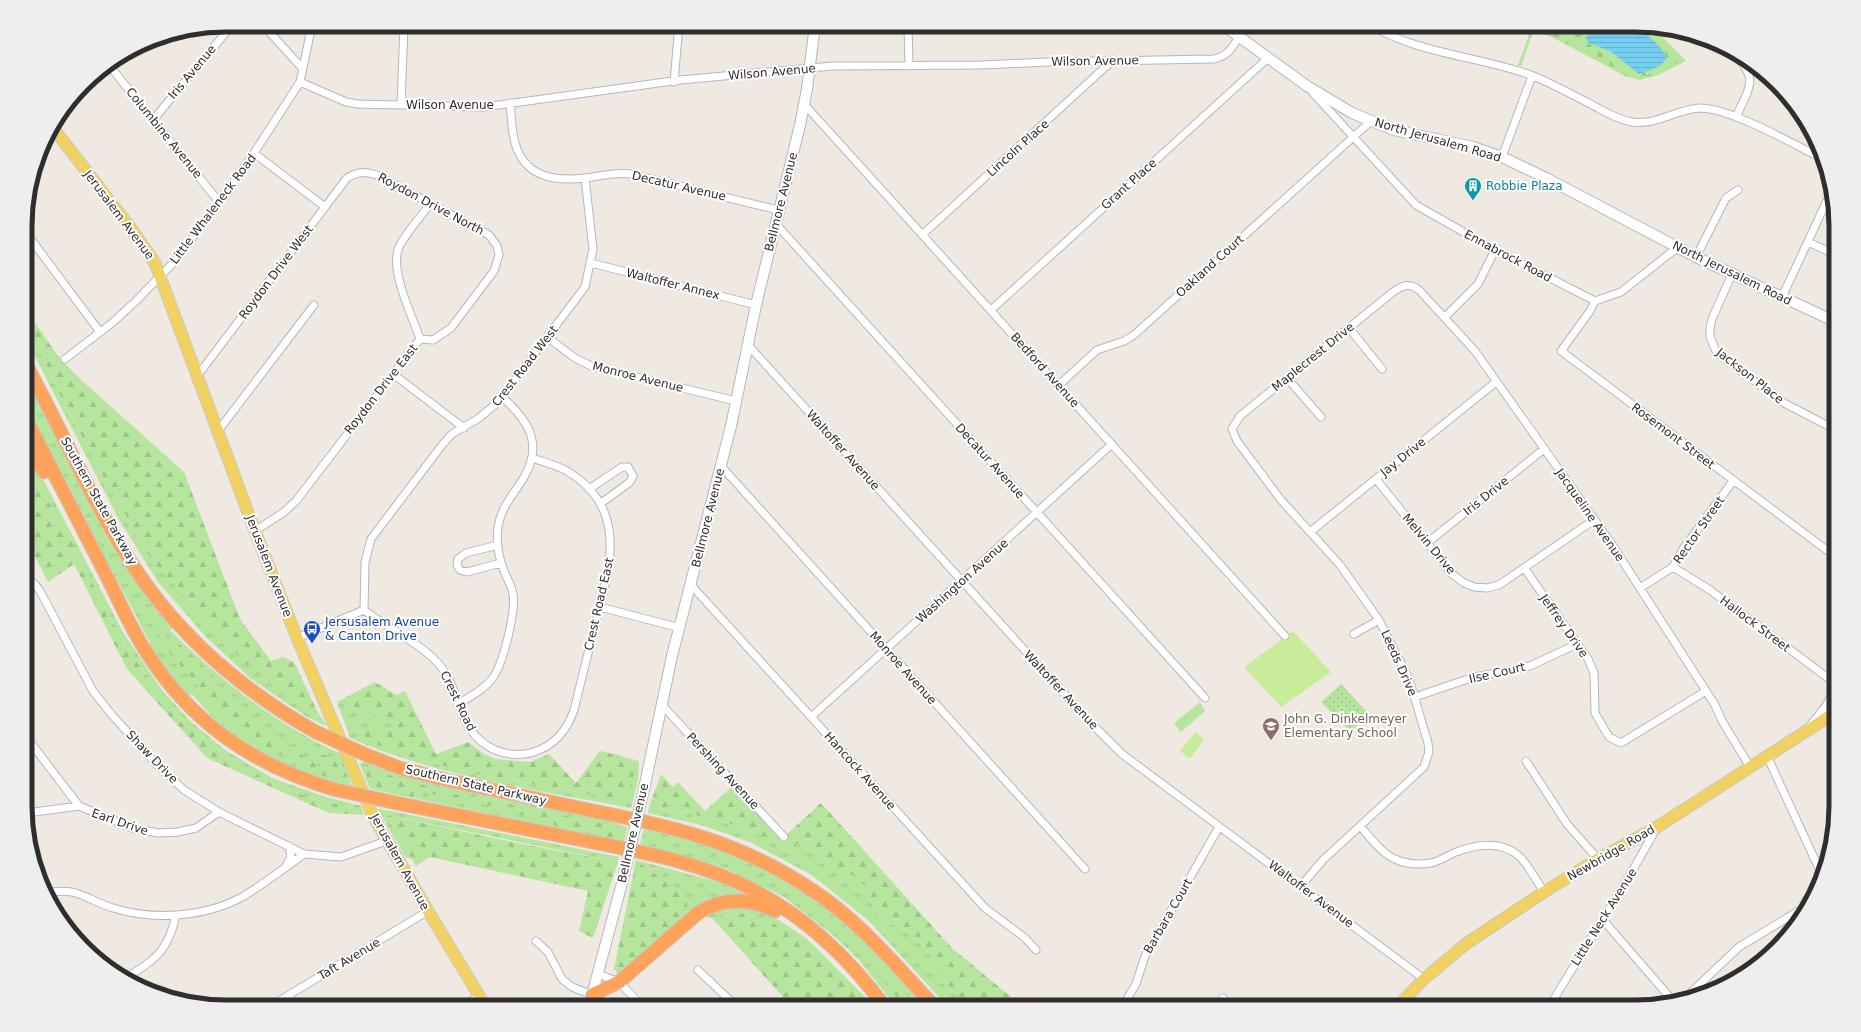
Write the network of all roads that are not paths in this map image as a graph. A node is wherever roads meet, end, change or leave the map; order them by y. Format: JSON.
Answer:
{"nodes":[{"id":1,"x":226,"y":32,"type":"edge"},
{"id":2,"x":269,"y":32,"type":"edge"},
{"id":3,"x":310,"y":32,"type":"edge"},
{"id":4,"x":404,"y":32,"type":"edge"},
{"id":5,"x":679,"y":32,"type":"edge"},
{"id":6,"x":814,"y":32,"type":"edge"},
{"id":7,"x":908,"y":32,"type":"edge"},
{"id":8,"x":1232,"y":32,"type":"edge"},
{"id":9,"x":1384,"y":32,"type":"edge"},
{"id":10,"x":1239,"y":37,"type":"junction"},
{"id":11,"x":1268,"y":58,"type":"junction"},
{"id":12,"x":1113,"y":60,"type":"junction"},
{"id":13,"x":909,"y":66,"type":"junction"},
{"id":14,"x":302,"y":68,"type":"junction"},
{"id":15,"x":810,"y":68,"type":"junction"},
{"id":16,"x":112,"y":69,"type":"edge"},
{"id":17,"x":1748,"y":69,"type":"edge"},
{"id":18,"x":1532,"y":76,"type":"junction"},
{"id":19,"x":300,"y":82,"type":"junction"},
{"id":20,"x":674,"y":82,"type":"junction"},
{"id":21,"x":1306,"y":86,"type":"junction"},
{"id":22,"x":510,"y":103,"type":"junction"},
{"id":23,"x":804,"y":104,"type":"junction"},
{"id":24,"x":401,"y":105,"type":"junction"},
{"id":25,"x":1736,"y":117,"type":"junction"},
{"id":26,"x":153,"y":120,"type":"junction"},
{"id":27,"x":1371,"y":121,"type":"junction"},
{"id":28,"x":56,"y":132,"type":"edge"},
{"id":29,"x":1354,"y":136,"type":"junction"},
{"id":30,"x":254,"y":154,"type":"junction"},
{"id":31,"x":1816,"y":155,"type":"edge"},
{"id":32,"x":1502,"y":157,"type":"junction"},
{"id":33,"x":356,"y":173,"type":"joint"},
{"id":34,"x":586,"y":178,"type":"junction"},
{"id":35,"x":1738,"y":190,"type":"dead end"},
{"id":36,"x":1827,"y":201,"type":"edge"},
{"id":37,"x":219,"y":202,"type":"junction"},
{"id":38,"x":430,"y":204,"type":"junction"},
{"id":39,"x":325,"y":207,"type":"junction"},
{"id":40,"x":778,"y":210,"type":"junction"},
{"id":41,"x":775,"y":224,"type":"junction"},
{"id":42,"x":922,"y":235,"type":"junction"},
{"id":43,"x":32,"y":241,"type":"edge"},
{"id":44,"x":1808,"y":242,"type":"junction"},
{"id":45,"x":1678,"y":247,"type":"junction"},
{"id":46,"x":498,"y":250,"type":"joint"},
{"id":47,"x":1495,"y":250,"type":"junction"},
{"id":48,"x":1829,"y":252,"type":"edge"},
{"id":49,"x":1696,"y":257,"type":"junction"},
{"id":50,"x":591,"y":263,"type":"junction"},
{"id":51,"x":1732,"y":274,"type":"junction"},
{"id":52,"x":160,"y":277,"type":"junction"},
{"id":53,"x":1406,"y":285,"type":"joint"},
{"id":54,"x":1782,"y":297,"type":"junction"},
{"id":55,"x":1595,"y":301,"type":"junction"},
{"id":56,"x":756,"y":305,"type":"junction"},
{"id":57,"x":314,"y":306,"type":"dead end"},
{"id":58,"x":991,"y":310,"type":"junction"},
{"id":59,"x":1445,"y":317,"type":"junction"},
{"id":60,"x":1829,"y":319,"type":"edge"},
{"id":61,"x":1349,"y":328,"type":"junction"},
{"id":62,"x":100,"y":332,"type":"junction"},
{"id":63,"x":547,"y":337,"type":"junction"},
{"id":64,"x":420,"y":339,"type":"junction"},
{"id":65,"x":748,"y":345,"type":"junction"},
{"id":66,"x":65,"y":359,"type":"dead end"},
{"id":67,"x":1382,"y":369,"type":"dead end"},
{"id":68,"x":392,"y":374,"type":"junction"},
{"id":69,"x":198,"y":375,"type":"junction"},
{"id":70,"x":32,"y":376,"type":"edge"},
{"id":71,"x":1287,"y":378,"type":"junction"},
{"id":72,"x":1496,"y":382,"type":"junction"},
{"id":73,"x":1059,"y":385,"type":"junction"},
{"id":74,"x":502,"y":397,"type":"junction"},
{"id":75,"x":736,"y":401,"type":"junction"},
{"id":76,"x":1321,"y":417,"type":"dead end"},
{"id":77,"x":1829,"y":426,"type":"edge"},
{"id":78,"x":464,"y":428,"type":"junction"},
{"id":79,"x":218,"y":430,"type":"junction"},
{"id":80,"x":32,"y":431,"type":"edge"},
{"id":81,"x":1234,"y":437,"type":"joint"},
{"id":82,"x":1112,"y":444,"type":"junction"},
{"id":83,"x":1544,"y":448,"type":"junction"},
{"id":84,"x":32,"y":453,"type":"edge"},
{"id":85,"x":532,"y":458,"type":"junction"},
{"id":86,"x":721,"y":466,"type":"junction"},
{"id":87,"x":1376,"y":479,"type":"junction"},
{"id":88,"x":1733,"y":481,"type":"junction"},
{"id":89,"x":589,"y":488,"type":"junction"},
{"id":90,"x":600,"y":504,"type":"junction"},
{"id":91,"x":1037,"y":513,"type":"junction"},
{"id":92,"x":1594,"y":520,"type":"junction"},
{"id":93,"x":255,"y":531,"type":"junction"},
{"id":94,"x":1310,"y":532,"type":"junction"},
{"id":95,"x":1428,"y":543,"type":"junction"},
{"id":96,"x":498,"y":545,"type":"junction"},
{"id":97,"x":1829,"y":552,"type":"edge"},
{"id":98,"x":501,"y":563,"type":"junction"},
{"id":99,"x":1673,"y":567,"type":"junction"},
{"id":100,"x":1524,"y":569,"type":"junction"},
{"id":101,"x":104,"y":570,"type":"junction"},
{"id":102,"x":962,"y":581,"type":"junction"},
{"id":103,"x":32,"y":582,"type":"edge"},
{"id":104,"x":691,"y":585,"type":"junction"},
{"id":105,"x":1640,"y":588,"type":"junction"},
{"id":106,"x":600,"y":607,"type":"junction"},
{"id":107,"x":364,"y":610,"type":"junction"},
{"id":108,"x":1379,"y":620,"type":"junction"},
{"id":109,"x":680,"y":628,"type":"junction"},
{"id":110,"x":1354,"y":634,"type":"dead end"},
{"id":111,"x":1286,"y":636,"type":"dead end"},
{"id":112,"x":297,"y":638,"type":"junction"},
{"id":113,"x":1577,"y":644,"type":"junction"},
{"id":114,"x":887,"y":649,"type":"junction"},
{"id":115,"x":1829,"y":679,"type":"edge"},
{"id":116,"x":1706,"y":691,"type":"junction"},
{"id":117,"x":578,"y":693,"type":"joint"},
{"id":118,"x":1415,"y":697,"type":"junction"},
{"id":119,"x":1205,"y":698,"type":"dead end"},
{"id":120,"x":1829,"y":702,"type":"edge"},
{"id":121,"x":458,"y":704,"type":"junction"},
{"id":122,"x":662,"y":704,"type":"junction"},
{"id":123,"x":1829,"y":716,"type":"edge"},
{"id":124,"x":811,"y":717,"type":"junction"},
{"id":125,"x":1808,"y":730,"type":"junction"},
{"id":126,"x":32,"y":745,"type":"edge"},
{"id":127,"x":1767,"y":756,"type":"junction"},
{"id":128,"x":1526,"y":761,"type":"dead end"},
{"id":129,"x":1750,"y":767,"type":"junction"},
{"id":130,"x":79,"y":806,"type":"junction"},
{"id":131,"x":32,"y":812,"type":"edge"},
{"id":132,"x":219,"y":812,"type":"junction"},
{"id":133,"x":1360,"y":826,"type":"junction"},
{"id":134,"x":1219,"y":827,"type":"junction"},
{"id":135,"x":1657,"y":827,"type":"junction"},
{"id":136,"x":784,"y":837,"type":"dead end"},
{"id":137,"x":386,"y":840,"type":"junction"},
{"id":138,"x":289,"y":846,"type":"junction"},
{"id":139,"x":304,"y":854,"type":"junction"},
{"id":140,"x":1598,"y":859,"type":"junction"},
{"id":141,"x":285,"y":868,"type":"junction"},
{"id":142,"x":1086,"y":869,"type":"dead end"},
{"id":143,"x":1819,"y":869,"type":"edge"},
{"id":144,"x":1300,"y":887,"type":"junction"},
{"id":145,"x":52,"y":892,"type":"edge"},
{"id":146,"x":1544,"y":892,"type":"junction"},
{"id":147,"x":428,"y":911,"type":"junction"},
{"id":148,"x":1798,"y":912,"type":"edge"},
{"id":149,"x":176,"y":915,"type":"junction"},
{"id":150,"x":1603,"y":920,"type":"junction"},
{"id":151,"x":814,"y":931,"type":"junction"},
{"id":152,"x":536,"y":941,"type":"dead end"},
{"id":153,"x":1036,"y":950,"type":"dead end"},
{"id":154,"x":698,"y":970,"type":"dead end"},
{"id":155,"x":598,"y":974,"type":"junction"},
{"id":156,"x":132,"y":976,"type":"edge"},
{"id":157,"x":1424,"y":980,"type":"junction"},
{"id":158,"x":619,"y":982,"type":"junction"},
{"id":159,"x":1692,"y":992,"type":"edge"},
{"id":160,"x":592,"y":995,"type":"junction"},
{"id":161,"x":480,"y":996,"type":"junction"},
{"id":162,"x":1669,"y":997,"type":"edge"},
{"id":163,"x":727,"y":998,"type":"edge"},
{"id":164,"x":281,"y":1000,"type":"edge"},
{"id":165,"x":473,"y":1000,"type":"edge"},
{"id":166,"x":482,"y":1000,"type":"edge"},
{"id":167,"x":590,"y":1000,"type":"edge"},
{"id":168,"x":637,"y":1000,"type":"edge"},
{"id":169,"x":879,"y":1000,"type":"edge"},
{"id":170,"x":928,"y":1000,"type":"edge"},
{"id":171,"x":1126,"y":1000,"type":"edge"},
{"id":172,"x":1404,"y":1000,"type":"edge"},
{"id":173,"x":1555,"y":1000,"type":"edge"}],
"edges":[{"from":1,"to":26,"type":"street","name":"Iris Avenue"},
{"from":2,"to":14,"type":"street"},
{"from":3,"to":14,"type":"street","name":"Little Whaleneck Road"},
{"from":4,"to":24,"type":"street"},
{"from":5,"to":20,"type":"street"},
{"from":6,"to":15,"type":"main road","name":"Bellmore Avenue"},
{"from":7,"to":13,"type":"street"},
{"from":8,"to":10,"type":"main road","name":"North Jerusalem Road"},
{"from":9,"to":18,"type":"street"},
{"from":10,"to":11,"type":"main road","name":"North Jerusalem Road"},
{"from":10,"to":12,"type":"street","name":"Wilson Avenue"},
{"from":11,"to":21,"type":"main road","name":"North Jerusalem Road"},
{"from":11,"to":58,"type":"street","name":"Grant Place"},
{"from":12,"to":13,"type":"street","name":"Wilson Avenue"},
{"from":12,"to":42,"type":"street","name":"Lincoln Place"},
{"from":13,"to":15,"type":"street","name":"Wilson Avenue"},
{"from":14,"to":19,"type":"street","name":"Little Whaleneck Road"},
{"from":15,"to":20,"type":"street","name":"Wilson Avenue"},
{"from":15,"to":23,"type":"main road","name":"Bellmore Avenue"},
{"from":16,"to":26,"type":"street","name":"Columbine Avenue"},
{"from":17,"to":25,"type":"street"},
{"from":18,"to":25,"type":"street"},
{"from":18,"to":32,"type":"street"},
{"from":19,"to":24,"type":"street","name":"Wilson Avenue"},
{"from":19,"to":30,"type":"street","name":"Little Whaleneck Road"},
{"from":20,"to":22,"type":"street","name":"Wilson Avenue"},
{"from":21,"to":27,"type":"main road","name":"North Jerusalem Road"},
{"from":21,"to":29,"type":"street","name":"Ennabrock Road"},
{"from":22,"to":24,"type":"street","name":"Wilson Avenue"},
{"from":22,"to":34,"type":"street","name":"Decatur Avenue"},
{"from":23,"to":40,"type":"main road","name":"Bellmore Avenue"},
{"from":23,"to":42,"type":"street","name":"Bedford Avenue"},
{"from":25,"to":31,"type":"street"},
{"from":26,"to":37,"type":"street","name":"Columbine Avenue"},
{"from":27,"to":29,"type":"street"},
{"from":27,"to":32,"type":"main road","name":"North Jerusalem Road"},
{"from":28,"to":52,"type":"main road","name":"Jerusalem Avenue"},
{"from":29,"to":47,"type":"street","name":"Ennabrock Road"},
{"from":29,"to":73,"type":"street","name":"Oakland Court"},
{"from":30,"to":37,"type":"street","name":"Little Whaleneck Road"},
{"from":30,"to":39,"type":"street"},
{"from":32,"to":45,"type":"main road","name":"North Jerusalem Road"},
{"from":33,"to":38,"type":"street","name":"Roydon Drive North"},
{"from":33,"to":39,"type":"street","name":"Roydon Drive West"},
{"from":34,"to":40,"type":"street","name":"Decatur Avenue"},
{"from":34,"to":50,"type":"street","name":"Crest Road West"},
{"from":35,"to":49,"type":"street"},
{"from":36,"to":44,"type":"street"},
{"from":37,"to":52,"type":"street","name":"Little Whaleneck Road"},
{"from":38,"to":46,"type":"street","name":"Roydon Drive North"},
{"from":38,"to":64,"type":"street"},
{"from":39,"to":69,"type":"street","name":"Roydon Drive West"},
{"from":40,"to":41,"type":"main road","name":"Bellmore Avenue"},
{"from":41,"to":56,"type":"main road","name":"Bellmore Avenue"},
{"from":41,"to":91,"type":"street","name":"Decatur Avenue"},
{"from":42,"to":58,"type":"street","name":"Bedford Avenue"},
{"from":43,"to":62,"type":"street"},
{"from":44,"to":48,"type":"street"},
{"from":44,"to":54,"type":"street"},
{"from":45,"to":49,"type":"main road","name":"North Jerusalem Road"},
{"from":45,"to":55,"type":"street"},
{"from":46,"to":64,"type":"street","name":"Roydon Drive East"},
{"from":47,"to":55,"type":"street","name":"Ennabrock Road"},
{"from":47,"to":59,"type":"street"},
{"from":49,"to":51,"type":"main road","name":"North Jerusalem Road"},
{"from":50,"to":56,"type":"street","name":"Waltoffer Annex"},
{"from":50,"to":63,"type":"street","name":"Crest Road West"},
{"from":51,"to":54,"type":"main road","name":"North Jerusalem Road"},
{"from":51,"to":77,"type":"street","name":"Jackson Place"},
{"from":52,"to":62,"type":"street","name":"Little Whaleneck Road"},
{"from":52,"to":69,"type":"main road","name":"Jerusalem Avenue"},
{"from":53,"to":59,"type":"street","name":"Jacqueline Avenue"},
{"from":53,"to":61,"type":"street","name":"Maplecrest Drive"},
{"from":54,"to":60,"type":"main road","name":"North Jerusalem Road"},
{"from":55,"to":88,"type":"street","name":"Rosemont Street"},
{"from":56,"to":65,"type":"main road","name":"Bellmore Avenue"},
{"from":57,"to":79,"type":"street"},
{"from":58,"to":73,"type":"street","name":"Bedford Avenue"},
{"from":59,"to":72,"type":"street","name":"Jacqueline Avenue"},
{"from":61,"to":67,"type":"street"},
{"from":61,"to":71,"type":"street","name":"Maplecrest Drive"},
{"from":62,"to":66,"type":"street","name":"Little Whaleneck Road"},
{"from":63,"to":74,"type":"street","name":"Crest Road West"},
{"from":63,"to":75,"type":"street","name":"Monroe Avenue"},
{"from":64,"to":68,"type":"street","name":"Roydon Drive East"},
{"from":65,"to":75,"type":"main road","name":"Bellmore Avenue"},
{"from":65,"to":102,"type":"street","name":"Waltoffer Avenue"},
{"from":68,"to":78,"type":"street"},
{"from":68,"to":93,"type":"street","name":"Roydon Drive East"},
{"from":69,"to":79,"type":"main road","name":"Jerusalem Avenue"},
{"from":70,"to":170,"type":"highway","name":"Southern State Parkway","bridge":true},
{"from":71,"to":76,"type":"street"},
{"from":71,"to":81,"type":"street","name":"Maplecrest Drive"},
{"from":72,"to":83,"type":"street","name":"Jacqueline Avenue"},
{"from":72,"to":87,"type":"street","name":"Jay Drive"},
{"from":73,"to":82,"type":"street","name":"Bedford Avenue"},
{"from":74,"to":78,"type":"street","name":"Crest Road West"},
{"from":74,"to":85,"type":"street"},
{"from":75,"to":86,"type":"main road","name":"Bellmore Avenue"},
{"from":78,"to":107,"type":"street","name":"Crest Road West"},
{"from":79,"to":93,"type":"main road","name":"Jerusalem Avenue"},
{"from":80,"to":101,"type":"highway"},
{"from":81,"to":94,"type":"street","name":"Leeds Drive"},
{"from":82,"to":91,"type":"street","name":"Washington Avenue"},
{"from":82,"to":111,"type":"street","name":"Bedford Avenue"},
{"from":83,"to":92,"type":"street","name":"Jacqueline Avenue"},
{"from":83,"to":95,"type":"street","name":"Iris Drive"},
{"from":84,"to":101,"type":"highway"},
{"from":85,"to":89,"type":"street","name":"Crest Road East"},
{"from":85,"to":96,"type":"street"},
{"from":86,"to":104,"type":"main road","name":"Bellmore Avenue"},
{"from":86,"to":114,"type":"street","name":"Monroe Avenue"},
{"from":87,"to":94,"type":"street","name":"Jay Drive"},
{"from":87,"to":95,"type":"street","name":"Melvin Drive"},
{"from":88,"to":97,"type":"street","name":"Rosemont Street"},
{"from":88,"to":99,"type":"street","name":"Rector Street"},
{"from":89,"to":90,"type":"street","name":"Crest Road East"},
{"from":89,"to":90,"type":"street"},
{"from":90,"to":106,"type":"street","name":"Crest Road East"},
{"from":91,"to":102,"type":"street","name":"Washington Avenue"},
{"from":91,"to":119,"type":"street","name":"Decatur Avenue"},
{"from":92,"to":100,"type":"street","name":"Melvin Drive"},
{"from":92,"to":105,"type":"street","name":"Jacqueline Avenue"},
{"from":93,"to":112,"type":"main road","name":"Jerusalem Avenue"},
{"from":94,"to":108,"type":"street","name":"Leeds Drive"},
{"from":95,"to":100,"type":"street","name":"Melvin Drive"},
{"from":96,"to":98,"type":"street"},
{"from":96,"to":98,"type":"street"},
{"from":98,"to":121,"type":"street"},
{"from":99,"to":105,"type":"street","name":"Rector Street"},
{"from":99,"to":115,"type":"street","name":"Hallock Street"},
{"from":100,"to":113,"type":"street","name":"Jeffrey Drive"},
{"from":101,"to":151,"type":"highway","bridge":true},
{"from":102,"to":114,"type":"street","name":"Washington Avenue"},
{"from":102,"to":134,"type":"street","name":"Waltoffer Avenue"},
{"from":103,"to":132,"type":"street","name":"Shaw Drive"},
{"from":104,"to":109,"type":"main road","name":"Bellmore Avenue"},
{"from":104,"to":124,"type":"street","name":"Hancock Avenue"},
{"from":105,"to":116,"type":"street","name":"Jacqueline Avenue"},
{"from":106,"to":109,"type":"street"},
{"from":106,"to":117,"type":"street","name":"Crest Road East"},
{"from":107,"to":112,"type":"street"},
{"from":107,"to":121,"type":"street","name":"Crest Road"},
{"from":108,"to":110,"type":"street"},
{"from":108,"to":118,"type":"street","name":"Leeds Drive"},
{"from":109,"to":122,"type":"main road","name":"Bellmore Avenue"},
{"from":112,"to":137,"type":"main road","name":"Jerusalem Avenue"},
{"from":113,"to":116,"type":"street","name":"Jeffrey Drive"},
{"from":113,"to":118,"type":"street","name":"Ilse Court"},
{"from":114,"to":124,"type":"street","name":"Washington Avenue"},
{"from":114,"to":142,"type":"street","name":"Monroe Avenue"},
{"from":116,"to":129,"type":"street","name":"Jacqueline Avenue"},
{"from":117,"to":121,"type":"street","name":"Crest Road"},
{"from":118,"to":133,"type":"street","name":"Leeds Drive"},
{"from":120,"to":125,"type":"street"},
{"from":122,"to":136,"type":"street","name":"Pershing Avenue"},
{"from":122,"to":155,"type":"main road","name":"Bellmore Avenue","bridge":true},
{"from":123,"to":125,"type":"main road","name":"Newbridge Road"},
{"from":124,"to":153,"type":"street","name":"Hancock Avenue"},
{"from":125,"to":127,"type":"main road","name":"Newbridge Road"},
{"from":126,"to":130,"type":"street","name":"Earl Drive"},
{"from":127,"to":129,"type":"main road","name":"Newbridge Road"},
{"from":127,"to":143,"type":"street"},
{"from":128,"to":140,"type":"street"},
{"from":129,"to":135,"type":"main road","name":"Newbridge Road"},
{"from":130,"to":131,"type":"street"},
{"from":130,"to":132,"type":"street","name":"Earl Drive"},
{"from":132,"to":138,"type":"street","name":"Shaw Drive"},
{"from":133,"to":144,"type":"street","name":"Leeds Drive"},
{"from":133,"to":146,"type":"street"},
{"from":134,"to":144,"type":"street","name":"Waltoffer Avenue"},
{"from":134,"to":171,"type":"street","name":"Barbara Court"},
{"from":135,"to":140,"type":"main road","name":"Newbridge Road"},
{"from":135,"to":150,"type":"street","name":"Little Neck Avenue"},
{"from":137,"to":139,"type":"street","name":"Shaw Drive"},
{"from":137,"to":147,"type":"main road","name":"Jerusalem Avenue"},
{"from":138,"to":139,"type":"street","name":"Shaw Drive"},
{"from":138,"to":141,"type":"street"},
{"from":139,"to":141,"type":"street"},
{"from":140,"to":146,"type":"main road","name":"Newbridge Road"},
{"from":141,"to":149,"type":"street"},
{"from":144,"to":157,"type":"street","name":"Waltoffer Avenue"},
{"from":145,"to":149,"type":"street"},
{"from":146,"to":157,"type":"main road","name":"Newbridge Road"},
{"from":147,"to":161,"type":"main road","name":"Jerusalem Avenue"},
{"from":147,"to":164,"type":"street","name":"Taft Avenue"},
{"from":148,"to":159,"type":"street"},
{"from":149,"to":156,"type":"street"},
{"from":150,"to":162,"type":"street"},
{"from":150,"to":173,"type":"street","name":"Little Neck Avenue"},
{"from":151,"to":158,"type":"highway"},
{"from":151,"to":169,"type":"highway"},
{"from":152,"to":160,"type":"street"},
{"from":154,"to":163,"type":"street"},
{"from":155,"to":158,"type":"street"},
{"from":155,"to":160,"type":"main road","name":"Bellmore Avenue"},
{"from":157,"to":172,"type":"main road","name":"Newbridge Road"},
{"from":158,"to":160,"type":"highway"},
{"from":158,"to":168,"type":"street"},
{"from":160,"to":167,"type":"main road","name":"Bellmore Avenue"},
{"from":161,"to":165,"type":"street"},
{"from":161,"to":166,"type":"main road","name":"Jerusalem Avenue"}]}
